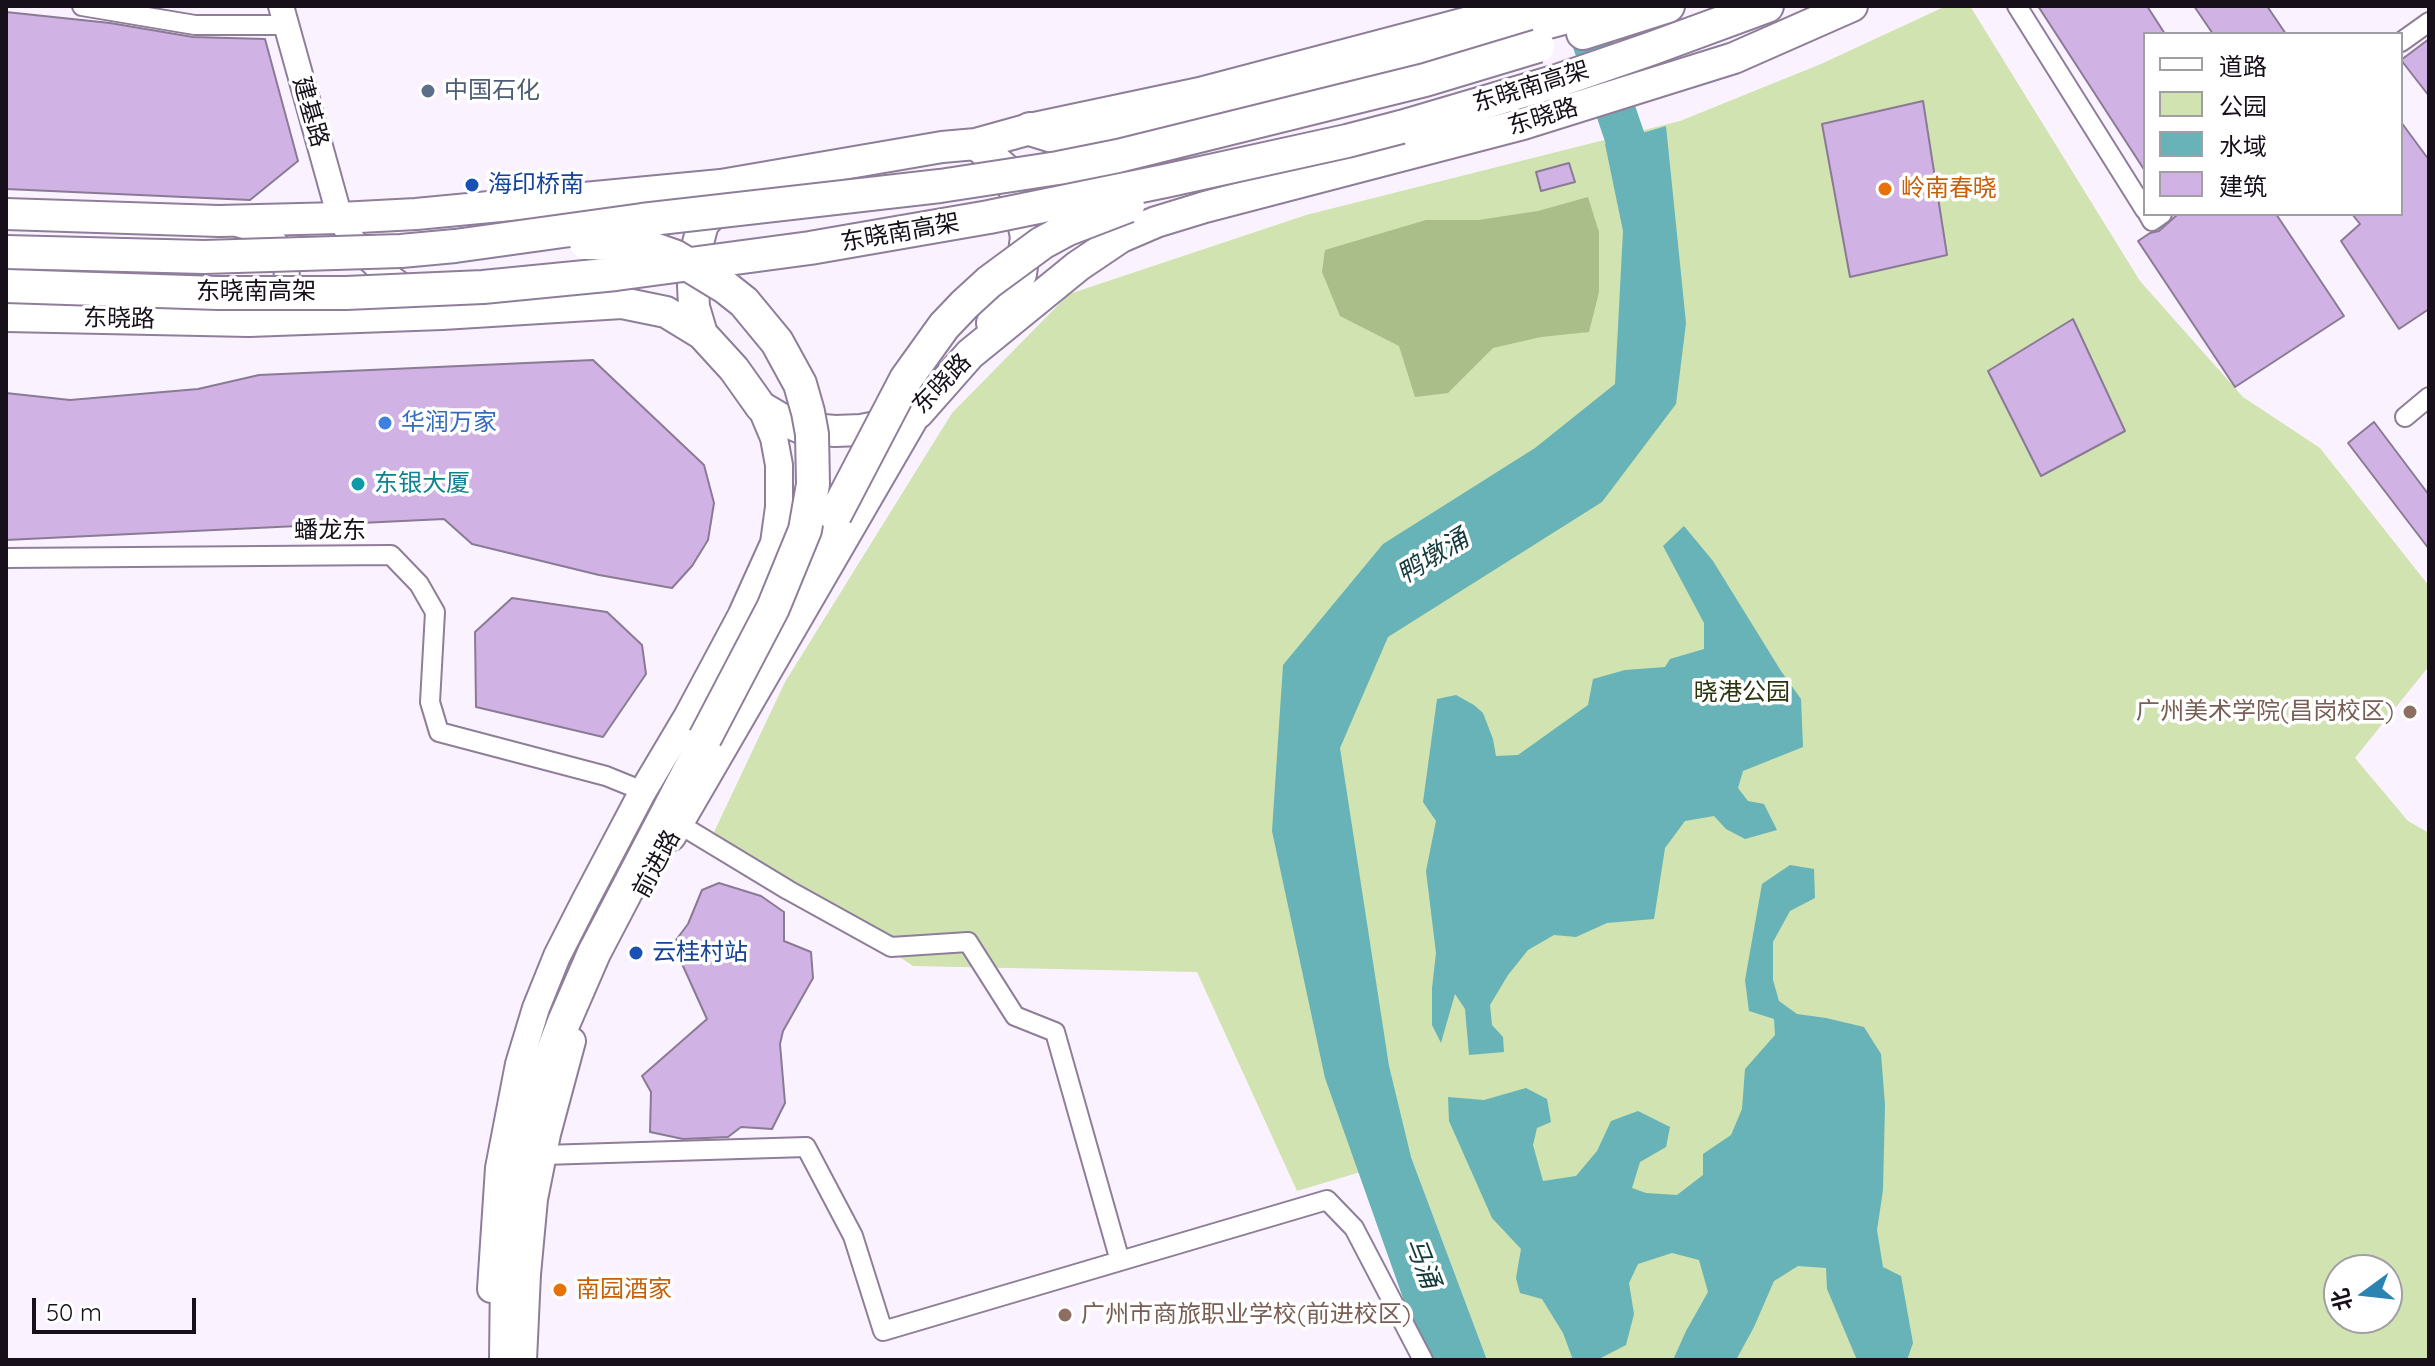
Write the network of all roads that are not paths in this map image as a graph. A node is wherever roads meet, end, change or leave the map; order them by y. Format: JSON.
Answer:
{"nodes":[{"id":1,"x":82,"y":6,"type":"edge"},
{"id":2,"x":1608,"y":6,"type":"edge"},
{"id":3,"x":1668,"y":6,"type":"edge"},
{"id":4,"x":1767,"y":6,"type":"edge"},
{"id":5,"x":1852,"y":6,"type":"edge"},
{"id":6,"x":2017,"y":6,"type":"edge"},
{"id":7,"x":1526,"y":7,"type":"edge"},
{"id":8,"x":284,"y":15,"type":"edge"},
{"id":9,"x":2429,"y":22,"type":"edge"},
{"id":10,"x":2403,"y":41,"type":"edge"},
{"id":11,"x":1561,"y":96,"type":"junction"},
{"id":12,"x":1030,"y":129,"type":"junction"},
{"id":13,"x":1347,"y":141,"type":"junction"},
{"id":14,"x":976,"y":144,"type":"junction"},
{"id":15,"x":755,"y":179,"type":"junction"},
{"id":16,"x":2143,"y":207,"type":"edge"},
{"id":17,"x":6,"y":214,"type":"edge"},
{"id":18,"x":340,"y":218,"type":"junction"},
{"id":19,"x":219,"y":221,"type":"junction"},
{"id":20,"x":455,"y":246,"type":"junction"},
{"id":21,"x":6,"y":252,"type":"edge"},
{"id":22,"x":6,"y":286,"type":"edge"},
{"id":23,"x":442,"y":314,"type":"junction"},
{"id":24,"x":6,"y":316,"type":"edge"},
{"id":25,"x":249,"y":321,"type":"junction"},
{"id":26,"x":702,"y":334,"type":"junction"},
{"id":27,"x":970,"y":354,"type":"junction"},
{"id":28,"x":2429,"y":397,"type":"edge"},
{"id":29,"x":761,"y":407,"type":"junction"},
{"id":30,"x":918,"y":413,"type":"junction"},
{"id":31,"x":2405,"y":417,"type":"dead end"},
{"id":32,"x":6,"y":558,"type":"edge"},
{"id":33,"x":705,"y":738,"type":"junction"},
{"id":34,"x":643,"y":791,"type":"junction"},
{"id":35,"x":679,"y":824,"type":"junction"},
{"id":36,"x":543,"y":1155,"type":"junction"},
{"id":37,"x":1120,"y":1261,"type":"junction"},
{"id":38,"x":491,"y":1360,"type":"edge"},
{"id":39,"x":506,"y":1360,"type":"edge"},
{"id":40,"x":523,"y":1360,"type":"edge"},
{"id":41,"x":1423,"y":1360,"type":"edge"}],
"edges":[{"from":1,"to":8,"type":"street"},
{"from":2,"to":12,"type":"highway"},
{"from":3,"to":20,"type":"highway","name":"东晓南高架","bridge":true},
{"from":4,"to":11,"type":"highway","name":"东晓南高架"},
{"from":5,"to":11,"type":"main road","name":"东晓路"},
{"from":6,"to":16,"type":"street"},
{"from":7,"to":12,"type":"main road"},
{"from":8,"to":18,"type":"street","name":"建基路"},
{"from":9,"to":10,"type":"street"},
{"from":11,"to":13,"type":"highway","name":"东晓南高架","bridge":true},
{"from":11,"to":27,"type":"main road","name":"东晓路"},
{"from":12,"to":14,"type":"main road"},
{"from":13,"to":22,"type":"highway","name":"东晓南高架","bridge":true},
{"from":13,"to":33,"type":"highway","bridge":true},
{"from":14,"to":15,"type":"main road"},
{"from":14,"to":27,"type":"main road"},
{"from":15,"to":18,"type":"main road"},
{"from":15,"to":26,"type":"main road"},
{"from":17,"to":19,"type":"main road"},
{"from":18,"to":19,"type":"main road"},
{"from":18,"to":23,"type":"street","name":"建基路"},
{"from":19,"to":25,"type":"street"},
{"from":20,"to":21,"type":"highway","name":"东晓南高架","bridge":true},
{"from":20,"to":33,"type":"highway","bridge":true},
{"from":23,"to":25,"type":"main road","name":"东晓路"},
{"from":23,"to":26,"type":"main road","name":"东晓路"},
{"from":24,"to":25,"type":"main road","name":"东晓路"},
{"from":26,"to":29,"type":"main road","name":"东晓路"},
{"from":27,"to":30,"type":"main road","name":"东晓路"},
{"from":28,"to":31,"type":"street"},
{"from":29,"to":30,"type":"main road","name":"东晓路"},
{"from":29,"to":34,"type":"main road","name":"前进路"},
{"from":30,"to":35,"type":"main road","name":"前进路"},
{"from":32,"to":34,"type":"street","name":"蟠龙东"},
{"from":33,"to":39,"type":"highway"},
{"from":34,"to":38,"type":"main road","name":"前进路"},
{"from":35,"to":36,"type":"main road","name":"前进路"},
{"from":35,"to":37,"type":"street"},
{"from":36,"to":37,"type":"street"},
{"from":36,"to":40,"type":"main road","name":"前进路"},
{"from":37,"to":41,"type":"street"}]}
